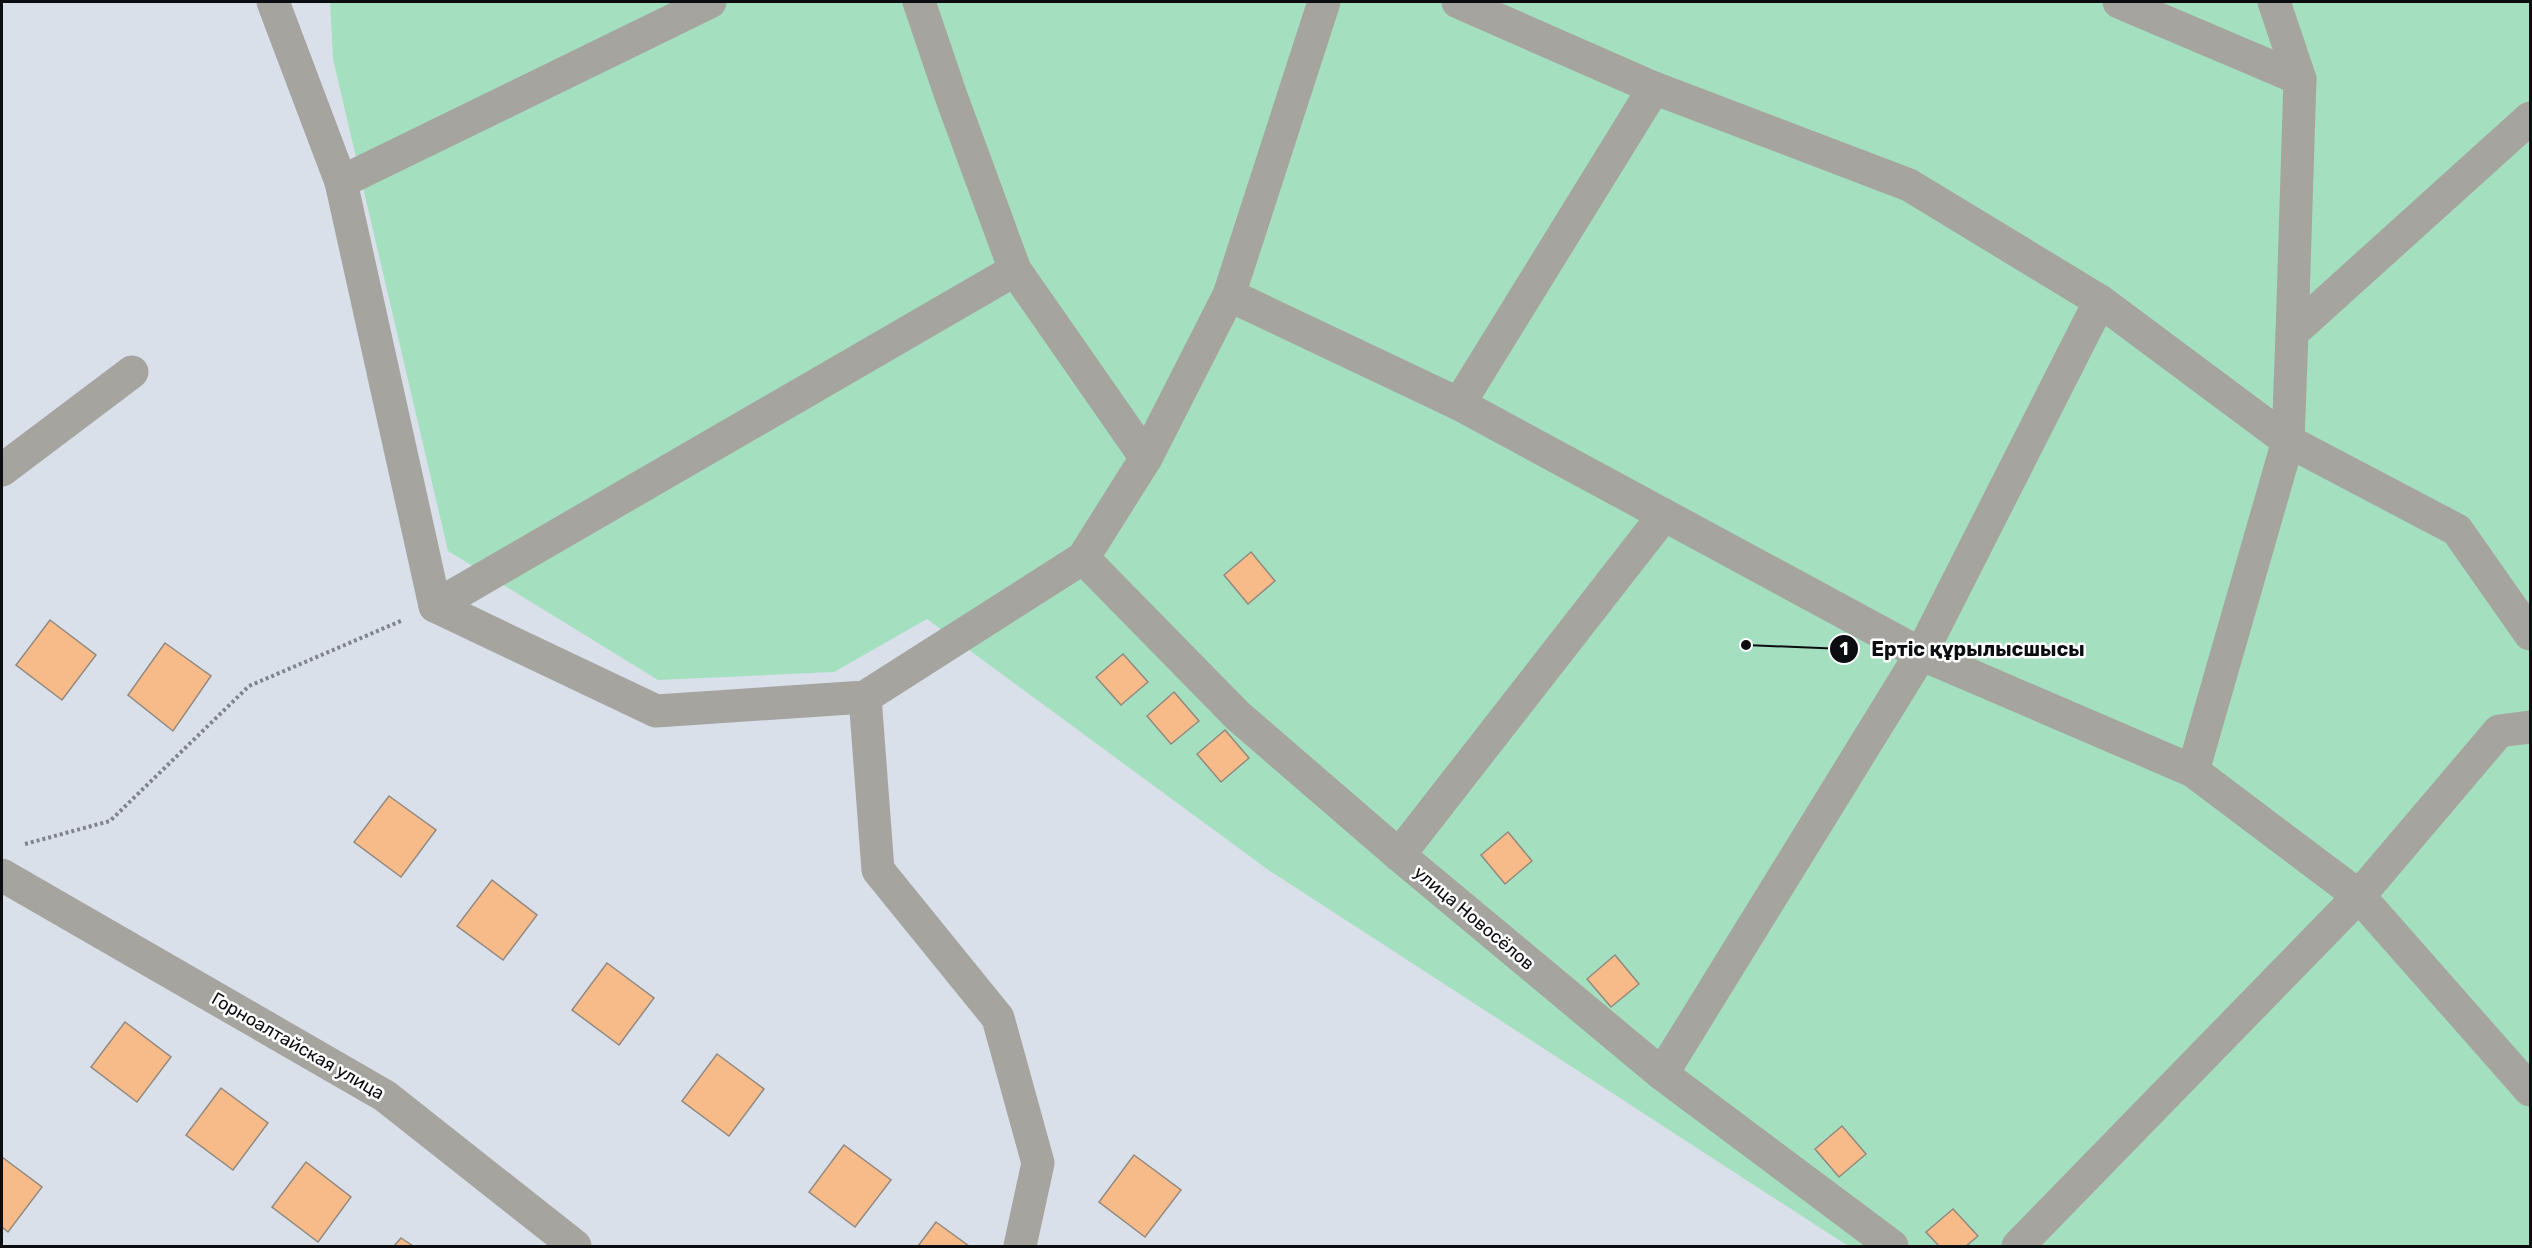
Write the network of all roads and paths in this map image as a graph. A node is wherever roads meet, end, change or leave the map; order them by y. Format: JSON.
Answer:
{"nodes":[{"id":1,"x":273,"y":2,"type":"edge"},
{"id":2,"x":710,"y":2,"type":"edge"},
{"id":3,"x":920,"y":2,"type":"edge"},
{"id":4,"x":1324,"y":2,"type":"edge"},
{"id":5,"x":1458,"y":2,"type":"edge"},
{"id":6,"x":2119,"y":2,"type":"edge"},
{"id":7,"x":2274,"y":2,"type":"edge"},
{"id":8,"x":2300,"y":79,"type":"junction"},
{"id":9,"x":1654,"y":88,"type":"junction"},
{"id":10,"x":2530,"y":118,"type":"edge"},
{"id":11,"x":341,"y":182,"type":"junction"},
{"id":12,"x":1015,"y":270,"type":"junction"},
{"id":13,"x":1229,"y":295,"type":"junction"},
{"id":14,"x":2100,"y":301,"type":"junction"},
{"id":15,"x":2292,"y":333,"type":"junction"},
{"id":16,"x":132,"y":372,"type":"dead end"},
{"id":17,"x":1458,"y":404,"type":"junction"},
{"id":18,"x":2288,"y":441,"type":"junction"},
{"id":19,"x":1146,"y":458,"type":"junction"},
{"id":20,"x":2,"y":470,"type":"edge"},
{"id":21,"x":1664,"y":515,"type":"junction"},
{"id":22,"x":1083,"y":558,"type":"junction"},
{"id":23,"x":435,"y":606,"type":"junction"},
{"id":24,"x":2530,"y":634,"type":"edge"},
{"id":25,"x":1921,"y":654,"type":"junction"},
{"id":26,"x":865,"y":697,"type":"junction"},
{"id":27,"x":2530,"y":727,"type":"edge"},
{"id":28,"x":2193,"y":771,"type":"junction"},
{"id":29,"x":23,"y":845,"type":"dead end"},
{"id":30,"x":1399,"y":855,"type":"junction"},
{"id":31,"x":2,"y":875,"type":"edge"},
{"id":32,"x":2359,"y":896,"type":"junction"},
{"id":33,"x":1662,"y":1074,"type":"junction"},
{"id":34,"x":2530,"y":1090,"type":"edge"},
{"id":35,"x":575,"y":1246,"type":"edge"},
{"id":36,"x":1020,"y":1246,"type":"edge"},
{"id":37,"x":1892,"y":1246,"type":"edge"},
{"id":38,"x":2018,"y":1246,"type":"edge"}],
"edges":[{"from":1,"to":11,"type":"street"},
{"from":2,"to":11,"type":"street"},
{"from":3,"to":12,"type":"street"},
{"from":4,"to":13,"type":"street"},
{"from":5,"to":9,"type":"street"},
{"from":6,"to":8,"type":"street"},
{"from":7,"to":8,"type":"street"},
{"from":8,"to":15,"type":"street"},
{"from":9,"to":14,"type":"street"},
{"from":9,"to":17,"type":"street"},
{"from":10,"to":15,"type":"street"},
{"from":11,"to":23,"type":"street"},
{"from":12,"to":19,"type":"street"},
{"from":12,"to":23,"type":"street"},
{"from":13,"to":17,"type":"street"},
{"from":13,"to":19,"type":"street"},
{"from":14,"to":18,"type":"street"},
{"from":14,"to":25,"type":"street"},
{"from":15,"to":18,"type":"street"},
{"from":16,"to":20,"type":"street"},
{"from":17,"to":21,"type":"street"},
{"from":18,"to":24,"type":"street"},
{"from":18,"to":28,"type":"street"},
{"from":19,"to":22,"type":"street"},
{"from":21,"to":25,"type":"street"},
{"from":21,"to":30,"type":"street"},
{"from":22,"to":26,"type":"street"},
{"from":22,"to":30,"type":"street","name":"улица Новосёлов"},
{"from":23,"to":26,"type":"street"},
{"from":23,"to":29,"type":"path"},
{"from":25,"to":28,"type":"street"},
{"from":25,"to":33,"type":"street"},
{"from":26,"to":36,"type":"street"},
{"from":27,"to":32,"type":"street"},
{"from":28,"to":32,"type":"street"},
{"from":30,"to":33,"type":"street","name":"улица Новосёлов"},
{"from":31,"to":35,"type":"street","name":"Горноалтайская улица"},
{"from":32,"to":34,"type":"street"},
{"from":32,"to":38,"type":"street"},
{"from":33,"to":37,"type":"street","name":"улица Новосёлов"}]}
